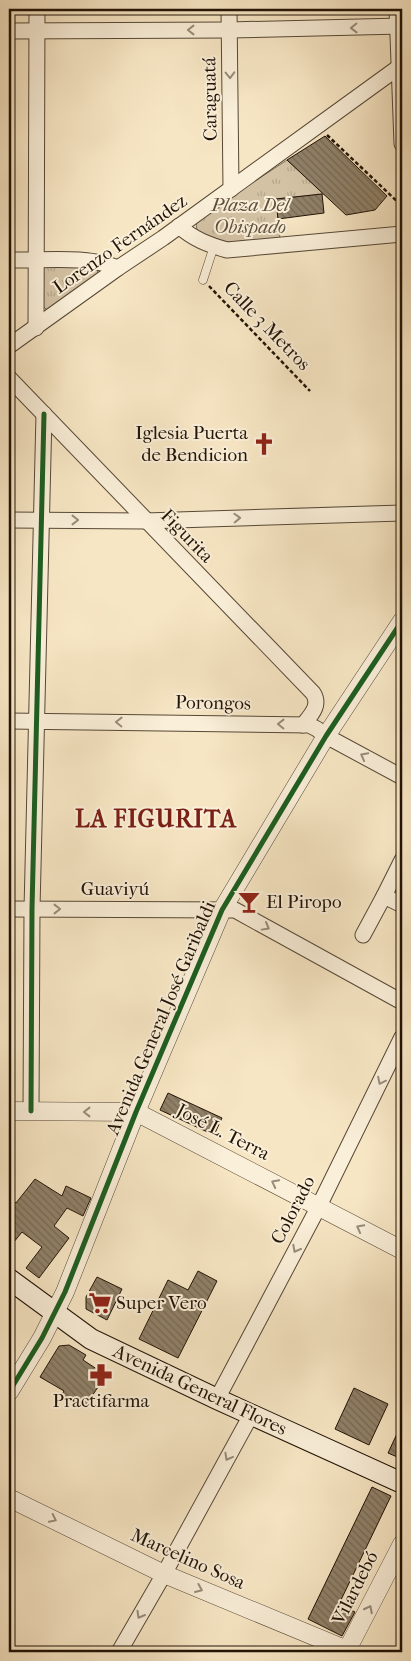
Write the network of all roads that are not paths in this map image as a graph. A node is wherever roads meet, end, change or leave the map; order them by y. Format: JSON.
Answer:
{"nodes":[{"id":1,"x":37,"y":9,"type":"edge"},
{"id":2,"x":229,"y":9,"type":"edge"},
{"id":3,"x":397,"y":9,"type":"edge"},
{"id":4,"x":400,"y":27,"type":"edge"},
{"id":5,"x":9,"y":30,"type":"edge"},
{"id":6,"x":36,"y":30,"type":"junction"},
{"id":7,"x":229,"y":30,"type":"junction"},
{"id":8,"x":399,"y":67,"type":"junction"},
{"id":9,"x":402,"y":144,"type":"edge"},
{"id":10,"x":231,"y":189,"type":"junction"},
{"id":11,"x":179,"y":226,"type":"junction"},
{"id":12,"x":402,"y":234,"type":"edge"},
{"id":13,"x":214,"y":246,"type":"junction"},
{"id":14,"x":9,"y":260,"type":"edge"},
{"id":15,"x":36,"y":260,"type":"junction"},
{"id":16,"x":118,"y":268,"type":"junction"},
{"id":17,"x":203,"y":280,"type":"road end"},
{"id":18,"x":36,"y":328,"type":"junction"},
{"id":19,"x":9,"y":346,"type":"edge"},
{"id":20,"x":9,"y":378,"type":"edge"},
{"id":21,"x":44,"y":414,"type":"junction"},
{"id":22,"x":402,"y":513,"type":"edge"},
{"id":23,"x":9,"y":520,"type":"edge"},
{"id":24,"x":41,"y":520,"type":"junction"},
{"id":25,"x":145,"y":521,"type":"junction"},
{"id":26,"x":402,"y":621,"type":"edge"},
{"id":27,"x":9,"y":721,"type":"edge"},
{"id":28,"x":37,"y":721,"type":"junction"},
{"id":29,"x":303,"y":724,"type":"junction"},
{"id":30,"x":326,"y":736,"type":"junction"},
{"id":31,"x":402,"y":776,"type":"edge"},
{"id":32,"x":402,"y":860,"type":"edge"},
{"id":33,"x":384,"y":896,"type":"junction"},
{"id":34,"x":402,"y":905,"type":"edge"},
{"id":35,"x":9,"y":909,"type":"edge"},
{"id":36,"x":32,"y":909,"type":"junction"},
{"id":37,"x":222,"y":910,"type":"junction"},
{"id":38,"x":363,"y":935,"type":"dead end"},
{"id":39,"x":402,"y":1002,"type":"edge"},
{"id":40,"x":402,"y":1037,"type":"edge"},
{"id":41,"x":9,"y":1111,"type":"edge"},
{"id":42,"x":31,"y":1111,"type":"junction"},
{"id":43,"x":136,"y":1112,"type":"junction"},
{"id":44,"x":319,"y":1206,"type":"junction"},
{"id":45,"x":402,"y":1250,"type":"edge"},
{"id":46,"x":9,"y":1279,"type":"edge"},
{"id":47,"x":55,"y":1314,"type":"junction"},
{"id":48,"x":9,"y":1392,"type":"edge"},
{"id":49,"x":217,"y":1399,"type":"junction"},
{"id":50,"x":252,"y":1415,"type":"junction"},
{"id":51,"x":402,"y":1483,"type":"edge"},
{"id":52,"x":9,"y":1498,"type":"edge"},
{"id":53,"x":402,"y":1544,"type":"edge"},
{"id":54,"x":164,"y":1574,"type":"junction"},
{"id":55,"x":119,"y":1652,"type":"edge"},
{"id":56,"x":349,"y":1652,"type":"edge"}],
"edges":[{"from":1,"to":6,"type":"street"},
{"from":2,"to":7,"type":"street","name":"Caraguatá"},
{"from":3,"to":4,"type":"street"},
{"from":4,"to":7,"type":"street","one_way":true},
{"from":4,"to":8,"type":"street"},
{"from":5,"to":6,"type":"street"},
{"from":7,"to":6,"type":"street","one_way":true},
{"from":6,"to":15,"type":"street"},
{"from":7,"to":10,"type":"street","name":"Caraguatá","one_way":true},
{"from":8,"to":9,"type":"street"},
{"from":8,"to":10,"type":"street","name":"Lorenzo Fernández"},
{"from":10,"to":11,"type":"street","name":"Lorenzo Fernández"},
{"from":11,"to":13,"type":"street"},
{"from":11,"to":16,"type":"street","name":"Lorenzo Fernández"},
{"from":12,"to":13,"type":"street"},
{"from":13,"to":17,"type":"lane"},
{"from":14,"to":15,"type":"street"},
{"from":15,"to":16,"type":"street"},
{"from":15,"to":18,"type":"street"},
{"from":16,"to":18,"type":"street","name":"Lorenzo Fernández"},
{"from":18,"to":19,"type":"street","name":"Lorenzo Fernández"},
{"from":20,"to":21,"type":"street","name":"Figurita"},
{"from":21,"to":24,"type":"street"},
{"from":21,"to":25,"type":"street","name":"Figurita"},
{"from":25,"to":22,"type":"street","one_way":true},
{"from":23,"to":24,"type":"street"},
{"from":24,"to":25,"type":"street","one_way":true},
{"from":24,"to":28,"type":"street"},
{"from":25,"to":29,"type":"street","name":"Figurita"},
{"from":26,"to":30,"type":"street","name":"Avenida General José Garibaldi"},
{"from":27,"to":28,"type":"street","name":"Porongos"},
{"from":29,"to":28,"type":"street","name":"Porongos","one_way":true},
{"from":28,"to":36,"type":"street"},
{"from":29,"to":30,"type":"street","name":"Porongos"},
{"from":31,"to":30,"type":"street","name":"Porongos","one_way":true},
{"from":30,"to":37,"type":"street","name":"Avenida General José Garibaldi"},
{"from":32,"to":33,"type":"street"},
{"from":33,"to":34,"type":"street"},
{"from":33,"to":38,"type":"street"},
{"from":35,"to":36,"type":"street","name":"Guaviyú"},
{"from":36,"to":37,"type":"street","name":"Guaviyú","one_way":true},
{"from":36,"to":42,"type":"street"},
{"from":37,"to":39,"type":"street","name":"Guaviyú","one_way":true},
{"from":37,"to":43,"type":"street","name":"Avenida General José Garibaldi"},
{"from":40,"to":44,"type":"street","name":"Colorado","one_way":true},
{"from":41,"to":42,"type":"street","name":"José L. Terra"},
{"from":43,"to":42,"type":"street","name":"José L. Terra","one_way":true},
{"from":44,"to":43,"type":"street","name":"José L. Terra","one_way":true},
{"from":43,"to":47,"type":"street","name":"Avenida General José Garibaldi"},
{"from":45,"to":44,"type":"street","name":"José L. Terra","one_way":true},
{"from":44,"to":49,"type":"street","name":"Colorado","one_way":true},
{"from":46,"to":47,"type":"main road","name":"Avenida General Flores"},
{"from":47,"to":48,"type":"street","name":"Avenida General José Garibaldi"},
{"from":47,"to":49,"type":"main road","name":"Avenida General Flores"},
{"from":49,"to":50,"type":"main road","name":"Avenida General Flores"},
{"from":50,"to":51,"type":"main road","name":"Avenida General Flores"},
{"from":50,"to":54,"type":"street","one_way":true},
{"from":52,"to":54,"type":"street","name":"Marcelino Sosa","one_way":true},
{"from":56,"to":53,"type":"street","name":"Vilardebó","one_way":true},
{"from":54,"to":55,"type":"street","one_way":true},
{"from":54,"to":56,"type":"street","name":"Marcelino Sosa","one_way":true}]}
